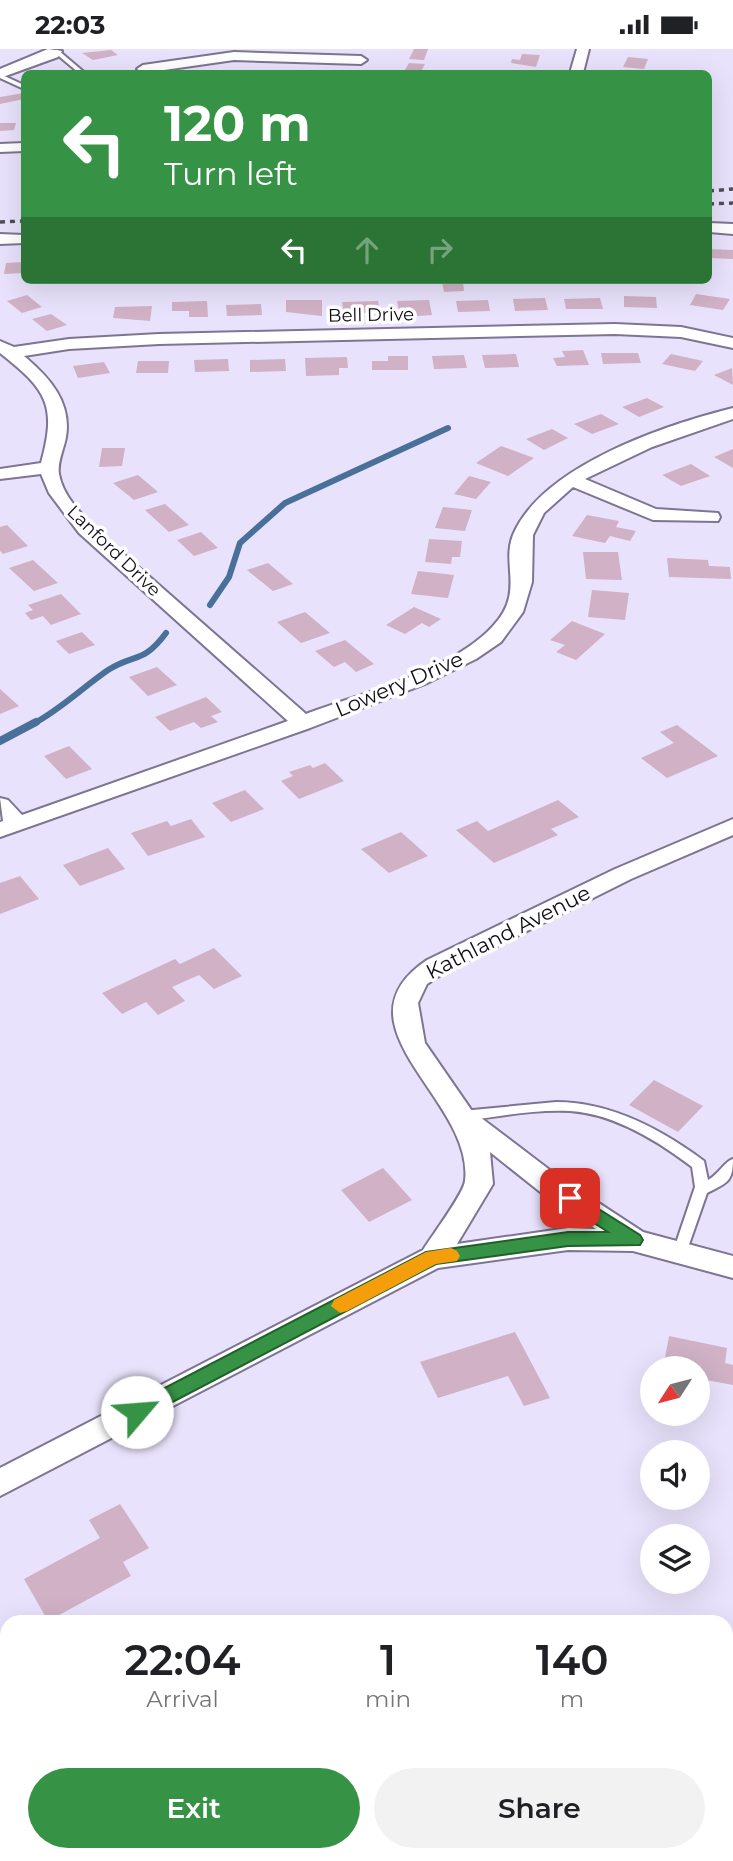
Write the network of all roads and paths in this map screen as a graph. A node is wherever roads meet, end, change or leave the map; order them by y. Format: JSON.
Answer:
{"nodes":[{"id":1,"x":583,"y":49,"type":"edge"},
{"id":2,"x":55,"y":50,"type":"edge"},
{"id":3,"x":364,"y":55,"type":"edge"},
{"id":4,"x":143,"y":69,"type":"dead end"},
{"id":5,"x":78,"y":70,"type":"edge"},
{"id":6,"x":578,"y":70,"type":"edge"},
{"id":7,"x":0,"y":75,"type":"edge"},
{"id":8,"x":21,"y":86,"type":"edge"},
{"id":9,"x":21,"y":147,"type":"edge"},
{"id":10,"x":0,"y":148,"type":"edge"},
{"id":11,"x":712,"y":228,"type":"edge"},
{"id":12,"x":733,"y":229,"type":"edge"},
{"id":13,"x":0,"y":239,"type":"edge"},
{"id":14,"x":21,"y":239,"type":"edge"},
{"id":15,"x":733,"y":343,"type":"edge"},
{"id":16,"x":5,"y":349,"type":"edge"},
{"id":17,"x":733,"y":413,"type":"edge"},
{"id":18,"x":47,"y":468,"type":"junction"},
{"id":19,"x":0,"y":474,"type":"edge"},
{"id":20,"x":570,"y":480,"type":"junction"},
{"id":21,"x":711,"y":517,"type":"dead end"},
{"id":22,"x":303,"y":723,"type":"junction"},
{"id":23,"x":0,"y":805,"type":"edge"},
{"id":24,"x":733,"y":826,"type":"edge"},
{"id":25,"x":9,"y":827,"type":"edge"},
{"id":26,"x":461,"y":1116,"type":"junction"},
{"id":27,"x":733,"y":1164,"type":"edge"},
{"id":28,"x":701,"y":1190,"type":"junction"},
{"id":29,"x":634,"y":1240,"type":"junction"},
{"id":30,"x":680,"y":1252,"type":"junction"},
{"id":31,"x":433,"y":1258,"type":"junction"},
{"id":32,"x":733,"y":1266,"type":"edge"},
{"id":33,"x":0,"y":1483,"type":"edge"}],
"edges":[{"from":1,"to":6,"type":"street"},
{"from":2,"to":5,"type":"lane"},
{"from":2,"to":7,"type":"street"},
{"from":3,"to":4,"type":"street"},
{"from":7,"to":8,"type":"lane"},
{"from":9,"to":10,"type":"street"},
{"from":11,"to":12,"type":"street"},
{"from":13,"to":14,"type":"street"},
{"from":15,"to":16,"type":"street","name":"Bell Drive"},
{"from":16,"to":18,"type":"street"},
{"from":17,"to":20,"type":"street","name":"Lowery Drive"},
{"from":18,"to":19,"type":"street"},
{"from":18,"to":22,"type":"street","name":"Lanford Drive"},
{"from":20,"to":21,"type":"street"},
{"from":20,"to":22,"type":"street","name":"Lowery Drive"},
{"from":22,"to":25,"type":"street","name":"Lowery Drive"},
{"from":23,"to":25,"type":"street"},
{"from":24,"to":26,"type":"street","name":"Kathland Avenue"},
{"from":26,"to":28,"type":"lane"},
{"from":26,"to":29,"type":"street"},
{"from":26,"to":31,"type":"street","name":"Kathland Avenue"},
{"from":27,"to":28,"type":"lane"},
{"from":28,"to":30,"type":"lane"},
{"from":29,"to":30,"type":"street"},
{"from":29,"to":31,"type":"street"},
{"from":30,"to":32,"type":"street"},
{"from":31,"to":33,"type":"street"}]}
